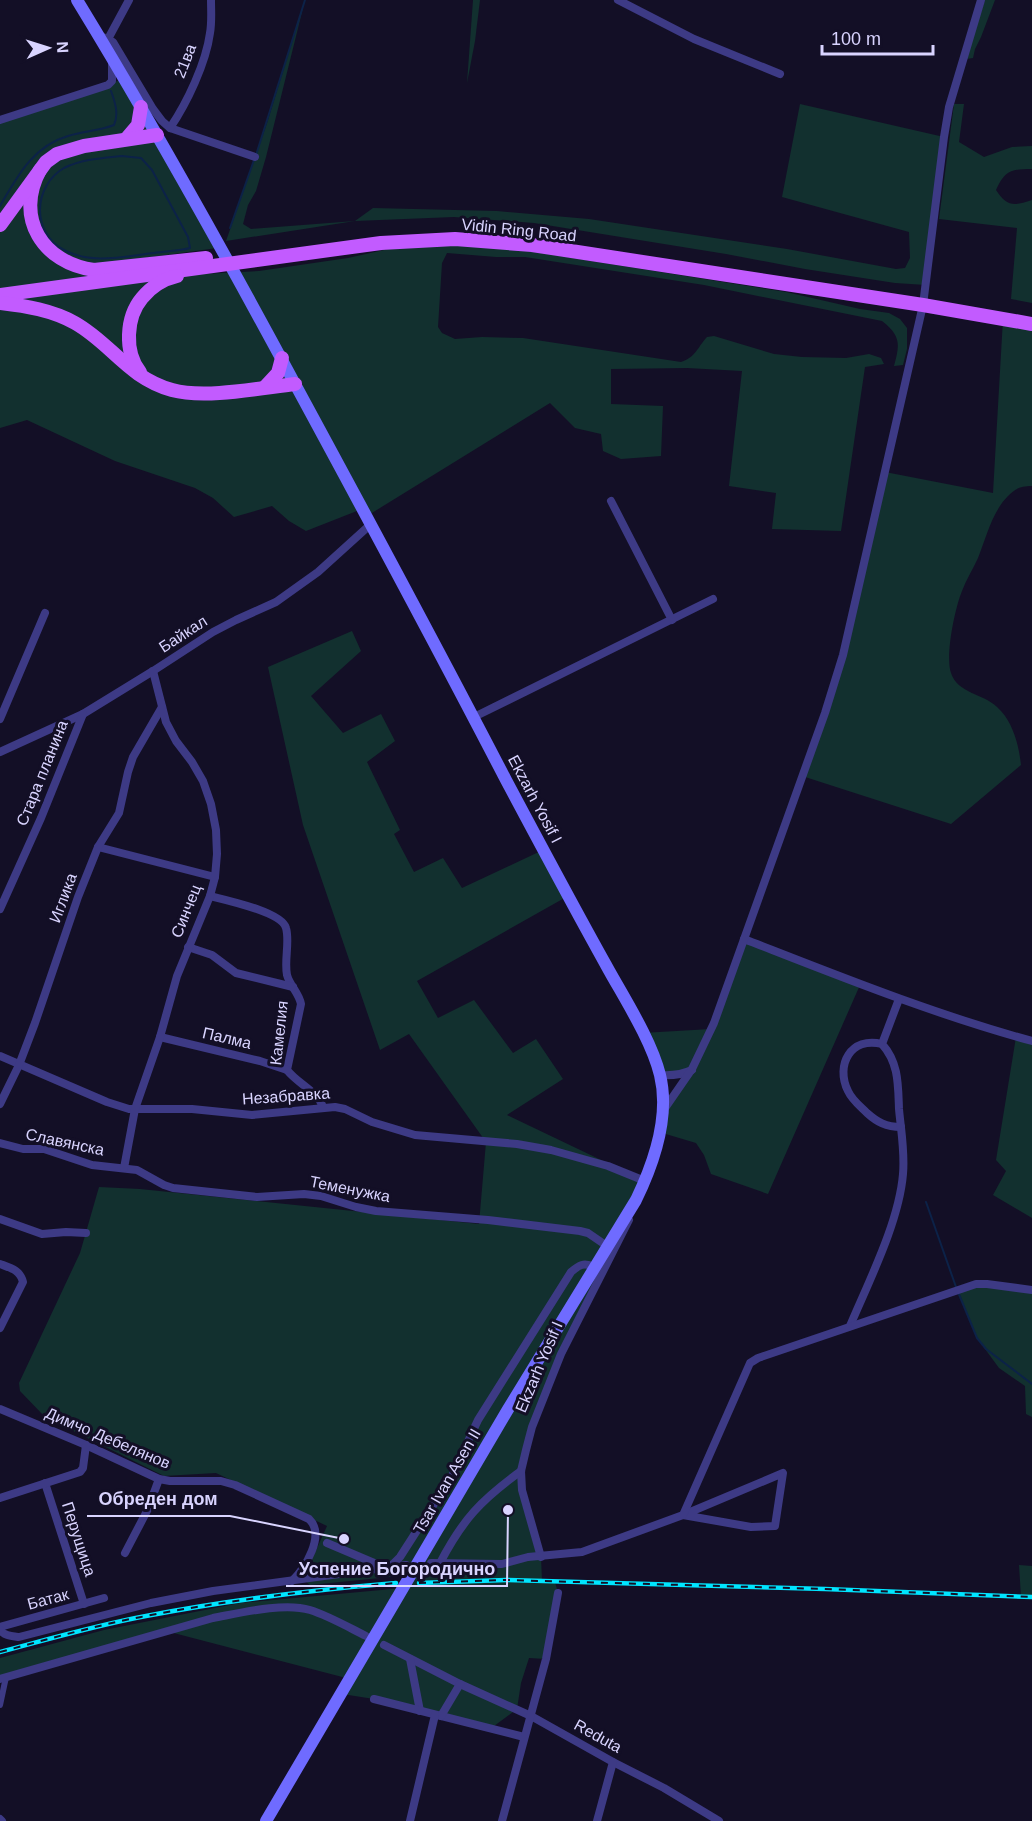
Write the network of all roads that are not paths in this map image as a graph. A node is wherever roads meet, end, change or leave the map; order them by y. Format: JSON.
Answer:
{"nodes":[{"id":1,"x":77,"y":0,"type":"edge"},
{"id":2,"x":129,"y":0,"type":"edge"},
{"id":3,"x":210,"y":0,"type":"edge"},
{"id":4,"x":618,"y":0,"type":"edge"},
{"id":5,"x":978,"y":1,"type":"edge"},
{"id":6,"x":103,"y":36,"type":"junction"},
{"id":7,"x":111,"y":57,"type":"junction"},
{"id":8,"x":780,"y":74,"type":"dead end"},
{"id":9,"x":141,"y":107,"type":"junction"},
{"id":10,"x":0,"y":120,"type":"edge"},
{"id":11,"x":170,"y":128,"type":"junction"},
{"id":12,"x":157,"y":135,"type":"junction"},
{"id":13,"x":127,"y":138,"type":"junction"},
{"id":14,"x":255,"y":157,"type":"dead end"},
{"id":15,"x":40,"y":170,"type":"junction"},
{"id":16,"x":0,"y":225,"type":"edge"},
{"id":17,"x":381,"y":243,"type":"junction"},
{"id":18,"x":324,"y":250,"type":"junction"},
{"id":19,"x":0,"y":295,"type":"edge"},
{"id":20,"x":0,"y":303,"type":"edge"},
{"id":21,"x":923,"y":305,"type":"junction"},
{"id":22,"x":1032,"y":324,"type":"edge"},
{"id":23,"x":282,"y":358,"type":"junction"},
{"id":24,"x":155,"y":384,"type":"junction"},
{"id":25,"x":295,"y":384,"type":"junction"},
{"id":26,"x":265,"y":387,"type":"junction"},
{"id":27,"x":611,"y":501,"type":"dead end"},
{"id":28,"x":371,"y":524,"type":"junction"},
{"id":29,"x":713,"y":599,"type":"dead end"},
{"id":30,"x":45,"y":613,"type":"dead end"},
{"id":31,"x":672,"y":620,"type":"junction"},
{"id":32,"x":153,"y":671,"type":"junction"},
{"id":33,"x":162,"y":707,"type":"junction"},
{"id":34,"x":82,"y":714,"type":"junction"},
{"id":35,"x":474,"y":717,"type":"junction"},
{"id":36,"x":0,"y":719,"type":"edge"},
{"id":37,"x":0,"y":752,"type":"edge"},
{"id":38,"x":98,"y":847,"type":"junction"},
{"id":39,"x":215,"y":877,"type":"junction"},
{"id":40,"x":210,"y":896,"type":"junction"},
{"id":41,"x":0,"y":909,"type":"edge"},
{"id":42,"x":744,"y":939,"type":"junction"},
{"id":43,"x":188,"y":947,"type":"junction"},
{"id":44,"x":293,"y":987,"type":"junction"},
{"id":45,"x":899,"y":999,"type":"junction"},
{"id":46,"x":160,"y":1037,"type":"junction"},
{"id":47,"x":1032,"y":1041,"type":"edge"},
{"id":48,"x":882,"y":1044,"type":"junction"},
{"id":49,"x":0,"y":1056,"type":"edge"},
{"id":50,"x":19,"y":1065,"type":"junction"},
{"id":51,"x":692,"y":1069,"type":"junction"},
{"id":52,"x":287,"y":1070,"type":"junction"},
{"id":53,"x":660,"y":1075,"type":"junction"},
{"id":54,"x":0,"y":1104,"type":"edge"},
{"id":55,"x":323,"y":1107,"type":"junction"},
{"id":56,"x":135,"y":1109,"type":"junction"},
{"id":57,"x":661,"y":1114,"type":"junction"},
{"id":58,"x":901,"y":1127,"type":"junction"},
{"id":59,"x":0,"y":1143,"type":"edge"},
{"id":60,"x":124,"y":1168,"type":"junction"},
{"id":61,"x":645,"y":1181,"type":"junction"},
{"id":62,"x":636,"y":1200,"type":"junction"},
{"id":63,"x":0,"y":1219,"type":"edge"},
{"id":64,"x":86,"y":1233,"type":"dead end"},
{"id":65,"x":605,"y":1249,"type":"junction"},
{"id":66,"x":0,"y":1264,"type":"edge"},
{"id":67,"x":594,"y":1267,"type":"junction"},
{"id":68,"x":1032,"y":1290,"type":"edge"},
{"id":69,"x":3,"y":1316,"type":"edge"},
{"id":70,"x":850,"y":1326,"type":"junction"},
{"id":71,"x":0,"y":1328,"type":"edge"},
{"id":72,"x":545,"y":1348,"type":"junction"},
{"id":73,"x":561,"y":1354,"type":"junction"},
{"id":74,"x":0,"y":1409,"type":"edge"},
{"id":75,"x":87,"y":1445,"type":"junction"},
{"id":76,"x":521,"y":1471,"type":"junction"},
{"id":77,"x":159,"y":1479,"type":"junction"},
{"id":78,"x":45,"y":1483,"type":"junction"},
{"id":79,"x":0,"y":1498,"type":"edge"},
{"id":80,"x":683,"y":1515,"type":"junction"},
{"id":81,"x":327,"y":1543,"type":"dead end"},
{"id":82,"x":125,"y":1553,"type":"dead end"},
{"id":83,"x":541,"y":1557,"type":"junction"},
{"id":84,"x":406,"y":1565,"type":"dead end"},
{"id":85,"x":386,"y":1568,"type":"junction"},
{"id":86,"x":292,"y":1581,"type":"junction"},
{"id":87,"x":558,"y":1593,"type":"dead end"},
{"id":88,"x":104,"y":1598,"type":"dead end"},
{"id":89,"x":84,"y":1604,"type":"junction"},
{"id":90,"x":0,"y":1629,"type":"edge"},
{"id":91,"x":366,"y":1636,"type":"dead end"},
{"id":92,"x":384,"y":1645,"type":"dead end"},
{"id":93,"x":410,"y":1659,"type":"junction"},
{"id":94,"x":3,"y":1678,"type":"edge"},
{"id":95,"x":460,"y":1684,"type":"junction"},
{"id":96,"x":374,"y":1699,"type":"dead end"},
{"id":97,"x":0,"y":1705,"type":"edge"},
{"id":98,"x":420,"y":1711,"type":"junction"},
{"id":99,"x":438,"y":1715,"type":"junction"},
{"id":100,"x":531,"y":1716,"type":"junction"},
{"id":101,"x":524,"y":1737,"type":"junction"},
{"id":102,"x":613,"y":1762,"type":"junction"},
{"id":103,"x":266,"y":1821,"type":"edge"},
{"id":104,"x":410,"y":1821,"type":"edge"},
{"id":105,"x":502,"y":1821,"type":"edge"},
{"id":106,"x":597,"y":1821,"type":"edge"},
{"id":107,"x":719,"y":1821,"type":"edge"}],
"edges":[{"from":1,"to":6,"type":"main road","name":"Ekzarh Yosif I"},
{"from":2,"to":6,"type":"street"},
{"from":3,"to":11,"type":"street","name":"21ва"},
{"from":4,"to":8,"type":"street"},
{"from":5,"to":21,"type":"street"},
{"from":6,"to":7,"type":"main road","name":"Ekzarh Yosif I"},
{"from":6,"to":11,"type":"street"},
{"from":7,"to":9,"type":"main road","name":"Ekzarh Yosif I"},
{"from":7,"to":10,"type":"street"},
{"from":9,"to":12,"type":"main road","name":"Ekzarh Yosif I"},
{"from":9,"to":13,"type":"main road"},
{"from":11,"to":14,"type":"street"},
{"from":12,"to":13,"type":"main road"},
{"from":12,"to":23,"type":"main road","name":"Ekzarh Yosif I"},
{"from":13,"to":15,"type":"main road"},
{"from":15,"to":16,"type":"main road"},
{"from":15,"to":17,"type":"main road"},
{"from":17,"to":18,"type":"main road","name":"Vidin Ring Road"},
{"from":17,"to":21,"type":"main road","name":"Vidin Ring Road"},
{"from":18,"to":19,"type":"main road","name":"Vidin Ring Road"},
{"from":18,"to":24,"type":"main road"},
{"from":20,"to":24,"type":"main road"},
{"from":21,"to":22,"type":"main road","name":"Vidin Ring Road"},
{"from":21,"to":42,"type":"street"},
{"from":23,"to":25,"type":"main road","name":"Ekzarh Yosif I"},
{"from":23,"to":26,"type":"main road"},
{"from":24,"to":26,"type":"main road"},
{"from":25,"to":26,"type":"main road"},
{"from":25,"to":28,"type":"main road","name":"Ekzarh Yosif I"},
{"from":27,"to":31,"type":"street"},
{"from":28,"to":32,"type":"street","name":"Байкал"},
{"from":28,"to":35,"type":"main road","name":"Ekzarh Yosif I"},
{"from":29,"to":31,"type":"street"},
{"from":30,"to":36,"type":"street"},
{"from":31,"to":35,"type":"street"},
{"from":32,"to":33,"type":"street","name":"Синчец"},
{"from":32,"to":34,"type":"street","name":"Байкал"},
{"from":33,"to":38,"type":"street","name":"Иглика"},
{"from":33,"to":39,"type":"street","name":"Синчец"},
{"from":34,"to":37,"type":"street","name":"Байкал"},
{"from":34,"to":41,"type":"street","name":"Стара планина"},
{"from":35,"to":53,"type":"main road","name":"Ekzarh Yosif I"},
{"from":38,"to":39,"type":"street"},
{"from":38,"to":50,"type":"street","name":"Иглика"},
{"from":39,"to":40,"type":"street","name":"Синчец"},
{"from":40,"to":43,"type":"street","name":"Синчец"},
{"from":40,"to":44,"type":"street","name":"Камелия"},
{"from":42,"to":45,"type":"street"},
{"from":42,"to":51,"type":"street"},
{"from":43,"to":44,"type":"street"},
{"from":43,"to":46,"type":"street","name":"Синчец"},
{"from":44,"to":52,"type":"street","name":"Камелия"},
{"from":45,"to":47,"type":"street"},
{"from":45,"to":48,"type":"street"},
{"from":46,"to":52,"type":"street","name":"Палма"},
{"from":46,"to":56,"type":"street","name":"Синчец"},
{"from":48,"to":58,"type":"street"},
{"from":48,"to":58,"type":"street"},
{"from":49,"to":50,"type":"street","name":"Незабравка"},
{"from":50,"to":54,"type":"street","name":"Иглика"},
{"from":50,"to":56,"type":"street","name":"Незабравка"},
{"from":51,"to":53,"type":"street"},
{"from":51,"to":57,"type":"street"},
{"from":52,"to":55,"type":"street","name":"Камелия"},
{"from":53,"to":57,"type":"main road","name":"Ekzarh Yosif I"},
{"from":55,"to":56,"type":"street","name":"Незабравка"},
{"from":55,"to":61,"type":"street","name":"Незабравка"},
{"from":56,"to":60,"type":"street","name":"Синчец"},
{"from":57,"to":61,"type":"main road","name":"Ekzarh Yosif I"},
{"from":58,"to":70,"type":"street"},
{"from":59,"to":60,"type":"street","name":"Славянска"},
{"from":60,"to":65,"type":"street","name":"Теменужка"},
{"from":61,"to":62,"type":"main road","name":"Ekzarh Yosif I"},
{"from":62,"to":65,"type":"main road","name":"Ekzarh Yosif I"},
{"from":62,"to":73,"type":"street","name":"Ekzarh Yosif I"},
{"from":63,"to":64,"type":"street"},
{"from":65,"to":67,"type":"main road","name":"Tsar Ivan Asen II"},
{"from":66,"to":69,"type":"street"},
{"from":67,"to":72,"type":"main road","name":"Tsar Ivan Asen II"},
{"from":67,"to":85,"type":"street"},
{"from":68,"to":70,"type":"street"},
{"from":69,"to":71,"type":"street"},
{"from":70,"to":80,"type":"street"},
{"from":72,"to":73,"type":"street"},
{"from":72,"to":103,"type":"main road","name":"Tsar Ivan Asen II"},
{"from":73,"to":76,"type":"street","name":"Ekzarh Yosif I"},
{"from":74,"to":75,"type":"street","name":"Димчо Дебелянов"},
{"from":75,"to":77,"type":"street","name":"Димчо Дебелянов"},
{"from":75,"to":78,"type":"street"},
{"from":76,"to":83,"type":"street","name":"Ekzarh Yosif I"},
{"from":76,"to":83,"type":"street"},
{"from":77,"to":82,"type":"street"},
{"from":77,"to":86,"type":"street","name":"Димчо Дебелянов"},
{"from":78,"to":79,"type":"street"},
{"from":78,"to":89,"type":"street","name":"Перущица"},
{"from":80,"to":80,"type":"street"},
{"from":80,"to":83,"type":"street"},
{"from":81,"to":85,"type":"street"},
{"from":84,"to":85,"type":"street"},
{"from":85,"to":86,"type":"street"},
{"from":86,"to":90,"type":"street"},
{"from":87,"to":100,"type":"street"},
{"from":88,"to":89,"type":"street","name":"Батак"},
{"from":89,"to":90,"type":"street","name":"Батак"},
{"from":91,"to":94,"type":"street"},
{"from":92,"to":93,"type":"street","name":"Reduta"},
{"from":93,"to":95,"type":"street","name":"Reduta"},
{"from":93,"to":98,"type":"street"},
{"from":94,"to":97,"type":"street"},
{"from":95,"to":99,"type":"street"},
{"from":95,"to":100,"type":"street","name":"Reduta"},
{"from":96,"to":98,"type":"street"},
{"from":98,"to":99,"type":"street"},
{"from":99,"to":101,"type":"street"},
{"from":99,"to":104,"type":"street"},
{"from":100,"to":101,"type":"street"},
{"from":100,"to":102,"type":"street","name":"Reduta"},
{"from":101,"to":105,"type":"street"},
{"from":102,"to":106,"type":"street"},
{"from":102,"to":107,"type":"street","name":"Reduta"}]}
